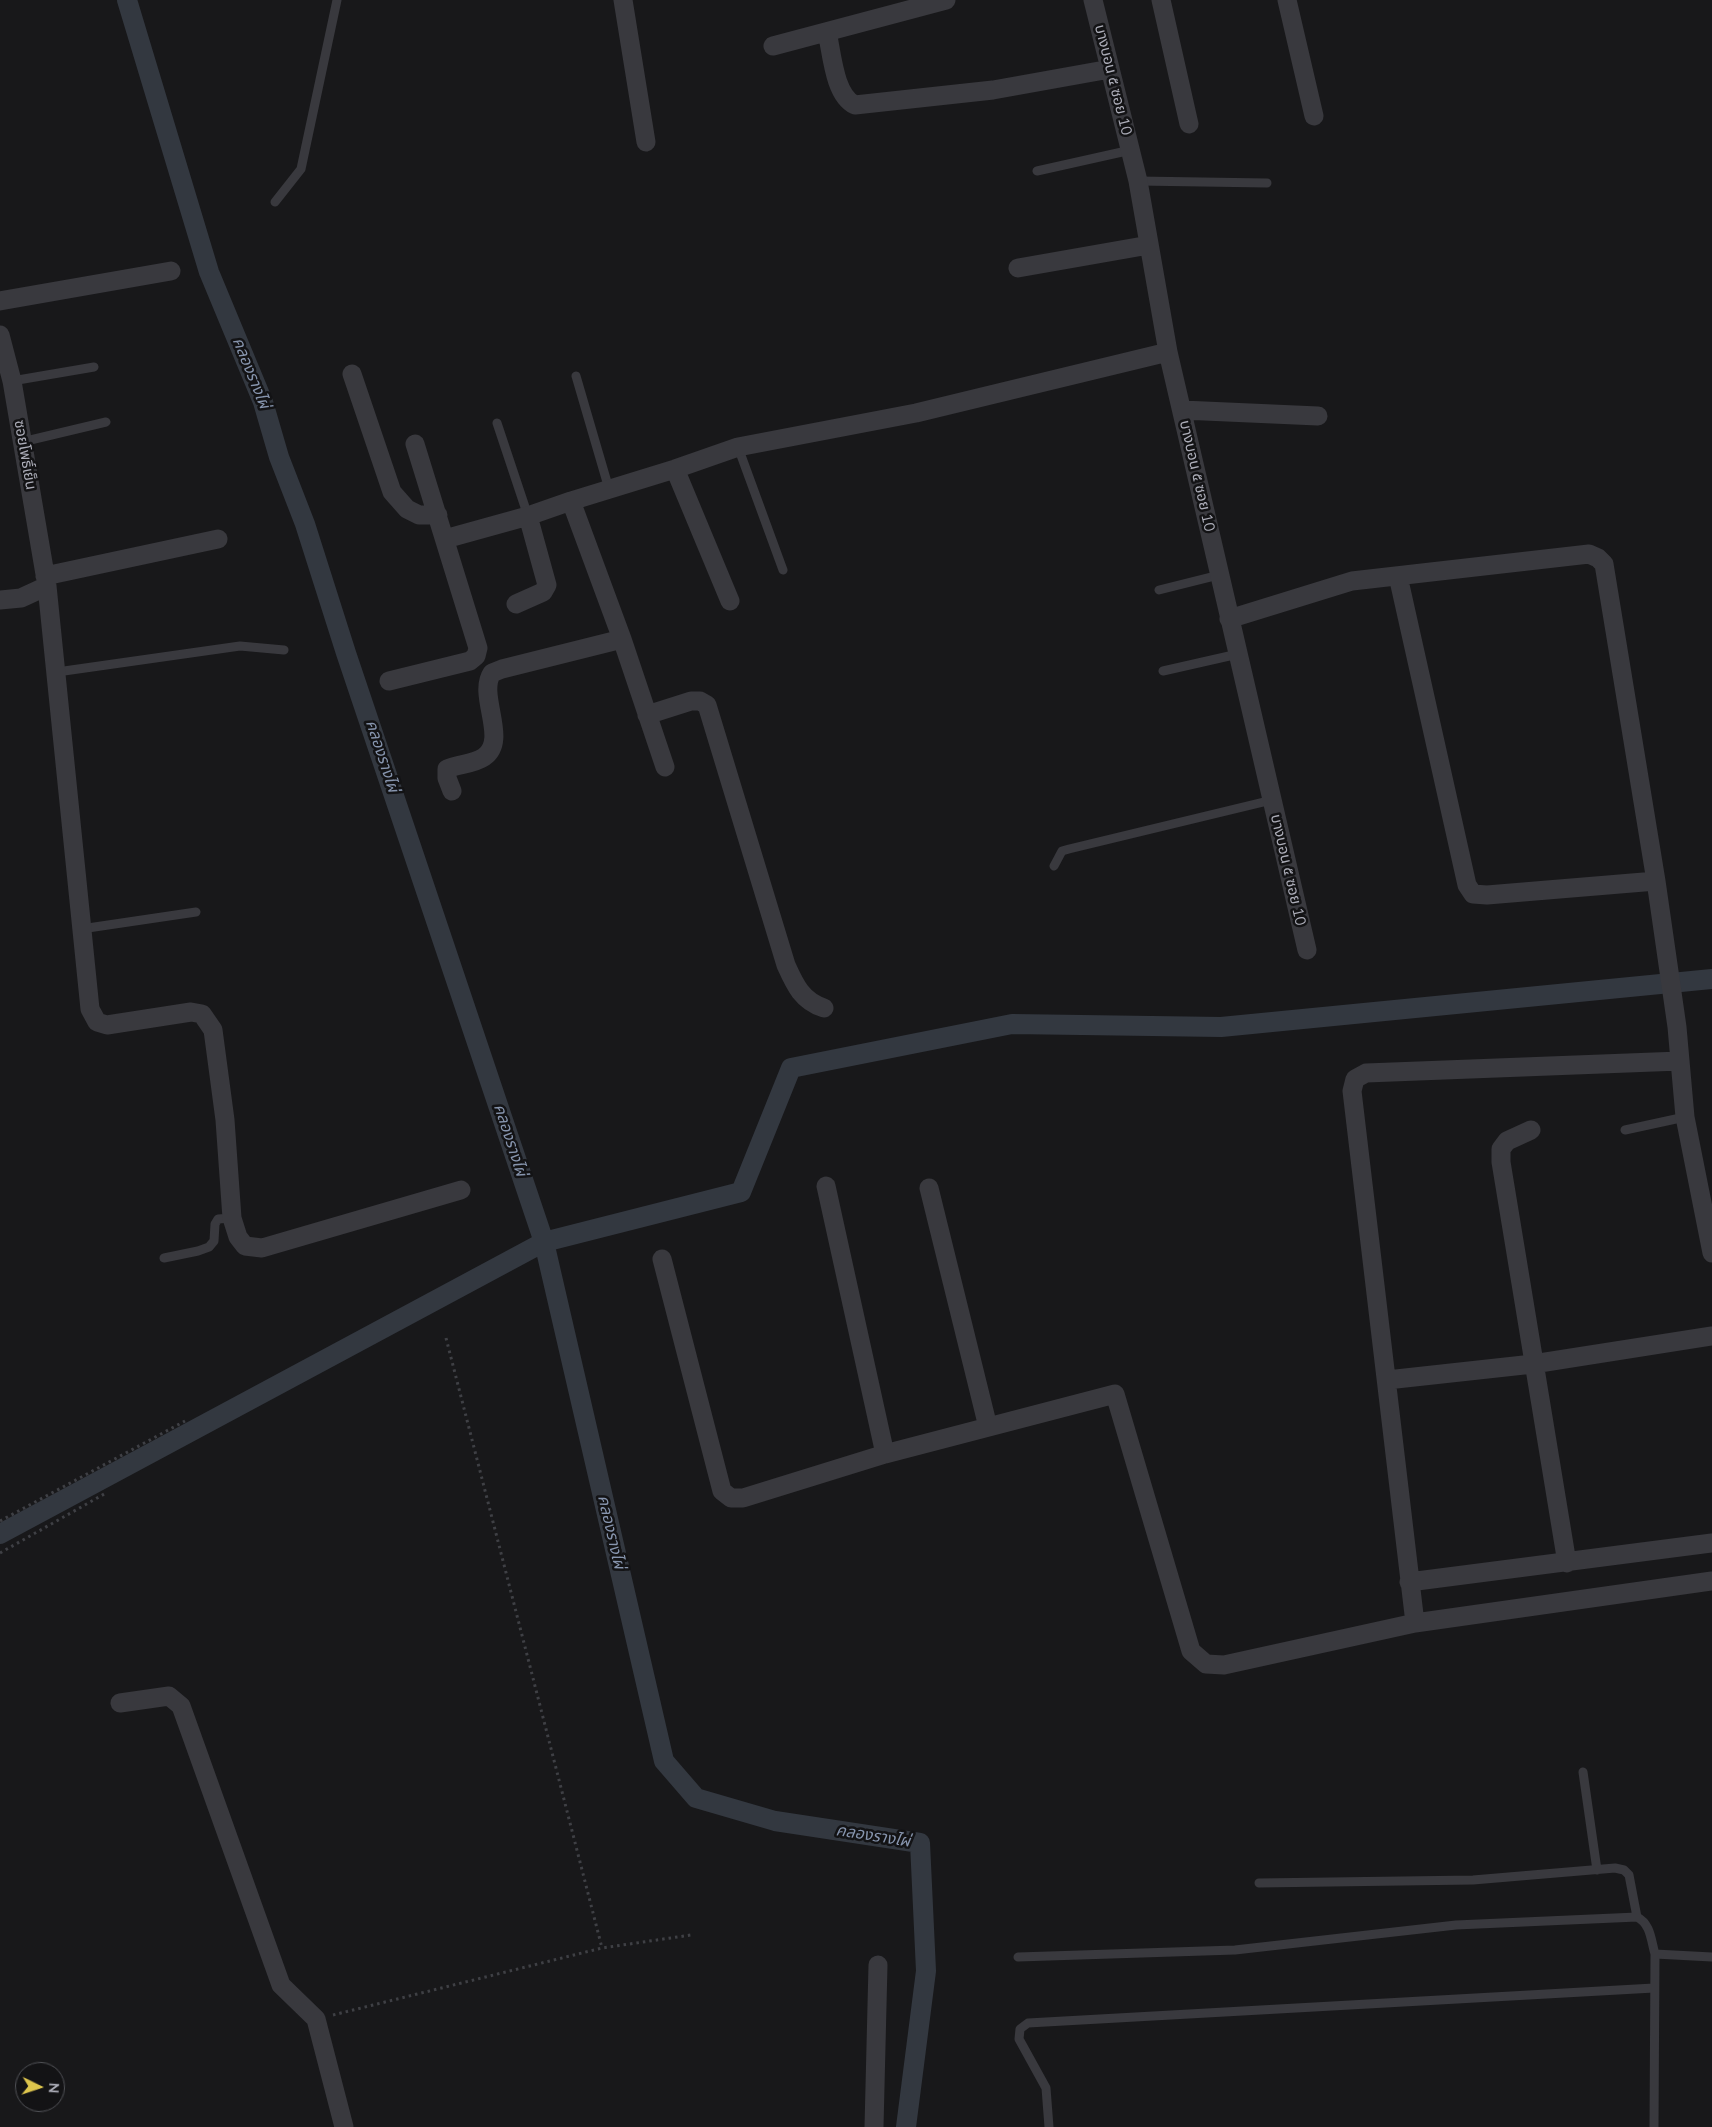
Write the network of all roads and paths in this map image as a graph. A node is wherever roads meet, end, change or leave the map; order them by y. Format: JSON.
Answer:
{"nodes":[{"id":1,"x":337,"y":0,"type":"edge"},
{"id":2,"x":623,"y":0,"type":"edge"},
{"id":3,"x":946,"y":0,"type":"edge"},
{"id":4,"x":1094,"y":0,"type":"edge"},
{"id":5,"x":1161,"y":0,"type":"edge"},
{"id":6,"x":1287,"y":0,"type":"edge"},
{"id":7,"x":827,"y":32,"type":"junction"},
{"id":8,"x":773,"y":46,"type":"dead end"},
{"id":9,"x":1110,"y":69,"type":"junction"},
{"id":10,"x":1314,"y":116,"type":"dead end"},
{"id":11,"x":1189,"y":124,"type":"dead end"},
{"id":12,"x":646,"y":142,"type":"dead end"},
{"id":13,"x":1131,"y":150,"type":"junction"},
{"id":14,"x":1037,"y":171,"type":"dead end"},
{"id":15,"x":1138,"y":181,"type":"junction"},
{"id":16,"x":1266,"y":183,"type":"dead end"},
{"id":17,"x":276,"y":202,"type":"dead end"},
{"id":18,"x":1149,"y":245,"type":"junction"},
{"id":19,"x":1018,"y":268,"type":"dead end"},
{"id":20,"x":171,"y":271,"type":"dead end"},
{"id":21,"x":0,"y":301,"type":"edge"},
{"id":22,"x":0,"y":335,"type":"edge"},
{"id":23,"x":1168,"y":352,"type":"junction"},
{"id":24,"x":94,"y":367,"type":"dead end"},
{"id":25,"x":352,"y":374,"type":"dead end"},
{"id":26,"x":576,"y":376,"type":"dead end"},
{"id":27,"x":12,"y":381,"type":"junction"},
{"id":28,"x":1182,"y":410,"type":"junction"},
{"id":29,"x":1318,"y":416,"type":"dead end"},
{"id":30,"x":106,"y":422,"type":"dead end"},
{"id":31,"x":497,"y":422,"type":"dead end"},
{"id":32,"x":22,"y":442,"type":"junction"},
{"id":33,"x":415,"y":444,"type":"dead end"},
{"id":34,"x":738,"y":447,"type":"junction"},
{"id":35,"x":675,"y":469,"type":"junction"},
{"id":36,"x":609,"y":489,"type":"junction"},
{"id":37,"x":571,"y":501,"type":"junction"},
{"id":38,"x":438,"y":515,"type":"junction"},
{"id":39,"x":528,"y":516,"type":"junction"},
{"id":40,"x":218,"y":539,"type":"dead end"},
{"id":41,"x":445,"y":539,"type":"junction"},
{"id":42,"x":783,"y":570,"type":"dead end"},
{"id":43,"x":1219,"y":575,"type":"junction"},
{"id":44,"x":1398,"y":576,"type":"junction"},
{"id":45,"x":46,"y":581,"type":"junction"},
{"id":46,"x":1159,"y":590,"type":"dead end"},
{"id":47,"x":0,"y":600,"type":"edge"},
{"id":48,"x":730,"y":601,"type":"dead end"},
{"id":49,"x":516,"y":604,"type":"dead end"},
{"id":50,"x":1229,"y":619,"type":"junction"},
{"id":51,"x":622,"y":639,"type":"junction"},
{"id":52,"x":284,"y":650,"type":"dead end"},
{"id":53,"x":1238,"y":654,"type":"junction"},
{"id":54,"x":1163,"y":671,"type":"dead end"},
{"id":55,"x":57,"y":672,"type":"junction"},
{"id":56,"x":389,"y":681,"type":"dead end"},
{"id":57,"x":647,"y":715,"type":"junction"},
{"id":58,"x":665,"y":767,"type":"dead end"},
{"id":59,"x":452,"y":791,"type":"dead end"},
{"id":60,"x":1272,"y":800,"type":"junction"},
{"id":61,"x":1054,"y":866,"type":"dead end"},
{"id":62,"x":1656,"y":881,"type":"junction"},
{"id":63,"x":196,"y":912,"type":"dead end"},
{"id":64,"x":81,"y":929,"type":"junction"},
{"id":65,"x":1307,"y":950,"type":"dead end"},
{"id":66,"x":824,"y":1008,"type":"dead end"},
{"id":67,"x":1680,"y":1061,"type":"junction"},
{"id":68,"x":1685,"y":1117,"type":"junction"},
{"id":69,"x":1531,"y":1130,"type":"dead end"},
{"id":70,"x":1625,"y":1130,"type":"dead end"},
{"id":71,"x":826,"y":1186,"type":"dead end"},
{"id":72,"x":929,"y":1188,"type":"dead end"},
{"id":73,"x":461,"y":1190,"type":"dead end"},
{"id":74,"x":232,"y":1218,"type":"junction"},
{"id":75,"x":1711,"y":1248,"type":"edge"},
{"id":76,"x":164,"y":1258,"type":"dead end"},
{"id":77,"x":662,"y":1259,"type":"dead end"},
{"id":78,"x":1712,"y":1336,"type":"edge"},
{"id":79,"x":446,"y":1338,"type":"dead end"},
{"id":80,"x":1533,"y":1364,"type":"junction"},
{"id":81,"x":1387,"y":1380,"type":"junction"},
{"id":82,"x":185,"y":1421,"type":"dead end"},
{"id":83,"x":988,"y":1427,"type":"junction"},
{"id":84,"x":885,"y":1454,"type":"junction"},
{"id":85,"x":106,"y":1493,"type":"dead end"},
{"id":86,"x":0,"y":1521,"type":"edge"},
{"id":87,"x":1712,"y":1543,"type":"edge"},
{"id":88,"x":0,"y":1553,"type":"edge"},
{"id":89,"x":1567,"y":1563,"type":"junction"},
{"id":90,"x":1712,"y":1581,"type":"edge"},
{"id":91,"x":1409,"y":1582,"type":"junction"},
{"id":92,"x":1414,"y":1623,"type":"junction"},
{"id":93,"x":120,"y":1703,"type":"dead end"},
{"id":94,"x":1582,"y":1772,"type":"dead end"},
{"id":95,"x":1597,"y":1870,"type":"junction"},
{"id":96,"x":1259,"y":1883,"type":"dead end"},
{"id":97,"x":1637,"y":1917,"type":"junction"},
{"id":98,"x":691,"y":1934,"type":"dead end"},
{"id":99,"x":602,"y":1948,"type":"junction"},
{"id":100,"x":1655,"y":1954,"type":"junction"},
{"id":101,"x":1018,"y":1957,"type":"dead end"},
{"id":102,"x":1712,"y":1957,"type":"edge"},
{"id":103,"x":878,"y":1965,"type":"dead end"},
{"id":104,"x":1654,"y":1988,"type":"junction"},
{"id":105,"x":316,"y":2019,"type":"junction"},
{"id":106,"x":344,"y":2127,"type":"edge"},
{"id":107,"x":874,"y":2127,"type":"edge"},
{"id":108,"x":1049,"y":2127,"type":"edge"},
{"id":109,"x":1654,"y":2127,"type":"edge"}],
"edges":[{"from":1,"to":17,"type":"lane"},
{"from":2,"to":12,"type":"street"},
{"from":3,"to":7,"type":"street"},
{"from":4,"to":9,"type":"street","name":"บางบอน ๕ ซอย 10"},
{"from":5,"to":11,"type":"street"},
{"from":6,"to":10,"type":"street"},
{"from":7,"to":8,"type":"street"},
{"from":7,"to":9,"type":"street"},
{"from":9,"to":13,"type":"street","name":"บางบอน ๕ ซอย 10"},
{"from":13,"to":14,"type":"lane"},
{"from":13,"to":15,"type":"street","name":"บางบอน ๕ ซอย 10"},
{"from":15,"to":16,"type":"lane"},
{"from":15,"to":18,"type":"street","name":"บางบอน ๕ ซอย 10"},
{"from":18,"to":19,"type":"street"},
{"from":18,"to":23,"type":"street","name":"บางบอน ๕ ซอย 10"},
{"from":20,"to":21,"type":"street"},
{"from":22,"to":27,"type":"street","name":"ซอยโพธิ์เย็น"},
{"from":23,"to":28,"type":"street","name":"บางบอน ๕ ซอย 10"},
{"from":23,"to":34,"type":"street"},
{"from":24,"to":27,"type":"lane"},
{"from":25,"to":38,"type":"street"},
{"from":26,"to":36,"type":"lane"},
{"from":27,"to":32,"type":"street","name":"ซอยโพธิ์เย็น"},
{"from":28,"to":29,"type":"street"},
{"from":28,"to":43,"type":"street","name":"บางบอน ๕ ซอย 10"},
{"from":30,"to":32,"type":"lane"},
{"from":31,"to":39,"type":"lane"},
{"from":32,"to":45,"type":"street","name":"ซอยโพธิ์เย็น"},
{"from":33,"to":38,"type":"street"},
{"from":34,"to":35,"type":"street"},
{"from":34,"to":42,"type":"lane"},
{"from":35,"to":36,"type":"street"},
{"from":35,"to":48,"type":"street"},
{"from":36,"to":37,"type":"street"},
{"from":37,"to":39,"type":"street"},
{"from":37,"to":51,"type":"street"},
{"from":38,"to":41,"type":"street"},
{"from":39,"to":41,"type":"street"},
{"from":39,"to":49,"type":"street"},
{"from":40,"to":45,"type":"street"},
{"from":41,"to":56,"type":"street"},
{"from":43,"to":46,"type":"lane"},
{"from":43,"to":50,"type":"street","name":"บางบอน ๕ ซอย 10"},
{"from":44,"to":50,"type":"street"},
{"from":44,"to":62,"type":"street"},
{"from":44,"to":62,"type":"street"},
{"from":45,"to":47,"type":"street"},
{"from":45,"to":55,"type":"street","name":"ซอยโพธิ์เย็น"},
{"from":50,"to":53,"type":"street","name":"บางบอน ๕ ซอย 10"},
{"from":51,"to":57,"type":"street"},
{"from":51,"to":59,"type":"street"},
{"from":52,"to":55,"type":"lane"},
{"from":53,"to":54,"type":"lane"},
{"from":53,"to":60,"type":"street","name":"บางบอน ๕ ซอย 10"},
{"from":55,"to":64,"type":"street","name":"ซอยโพธิ์เย็น"},
{"from":57,"to":58,"type":"street"},
{"from":57,"to":66,"type":"street"},
{"from":60,"to":61,"type":"lane"},
{"from":60,"to":65,"type":"street","name":"บางบอน ๕ ซอย 10"},
{"from":62,"to":67,"type":"street"},
{"from":63,"to":64,"type":"lane"},
{"from":64,"to":74,"type":"street","name":"ซอยโพธิ์เย็น"},
{"from":67,"to":68,"type":"street"},
{"from":67,"to":81,"type":"street"},
{"from":68,"to":70,"type":"lane"},
{"from":68,"to":75,"type":"street"},
{"from":69,"to":80,"type":"street"},
{"from":71,"to":84,"type":"street"},
{"from":72,"to":83,"type":"street"},
{"from":73,"to":74,"type":"street","name":"ซอยโพธิ์เย็น"},
{"from":74,"to":76,"type":"lane"},
{"from":77,"to":84,"type":"street"},
{"from":78,"to":80,"type":"street"},
{"from":79,"to":99,"type":"path"},
{"from":80,"to":81,"type":"street"},
{"from":80,"to":89,"type":"street"},
{"from":81,"to":91,"type":"street"},
{"from":82,"to":86,"type":"path"},
{"from":83,"to":84,"type":"street"},
{"from":83,"to":92,"type":"street"},
{"from":85,"to":88,"type":"path"},
{"from":87,"to":89,"type":"street"},
{"from":89,"to":91,"type":"street"},
{"from":90,"to":92,"type":"street"},
{"from":91,"to":92,"type":"street"},
{"from":93,"to":105,"type":"street"},
{"from":94,"to":95,"type":"lane"},
{"from":95,"to":96,"type":"lane"},
{"from":95,"to":97,"type":"lane"},
{"from":97,"to":100,"type":"lane"},
{"from":97,"to":101,"type":"lane"},
{"from":98,"to":99,"type":"path"},
{"from":99,"to":105,"type":"path"},
{"from":100,"to":102,"type":"lane"},
{"from":100,"to":104,"type":"lane"},
{"from":103,"to":107,"type":"street"},
{"from":104,"to":108,"type":"lane"},
{"from":104,"to":109,"type":"lane"},
{"from":105,"to":106,"type":"street"}]}
